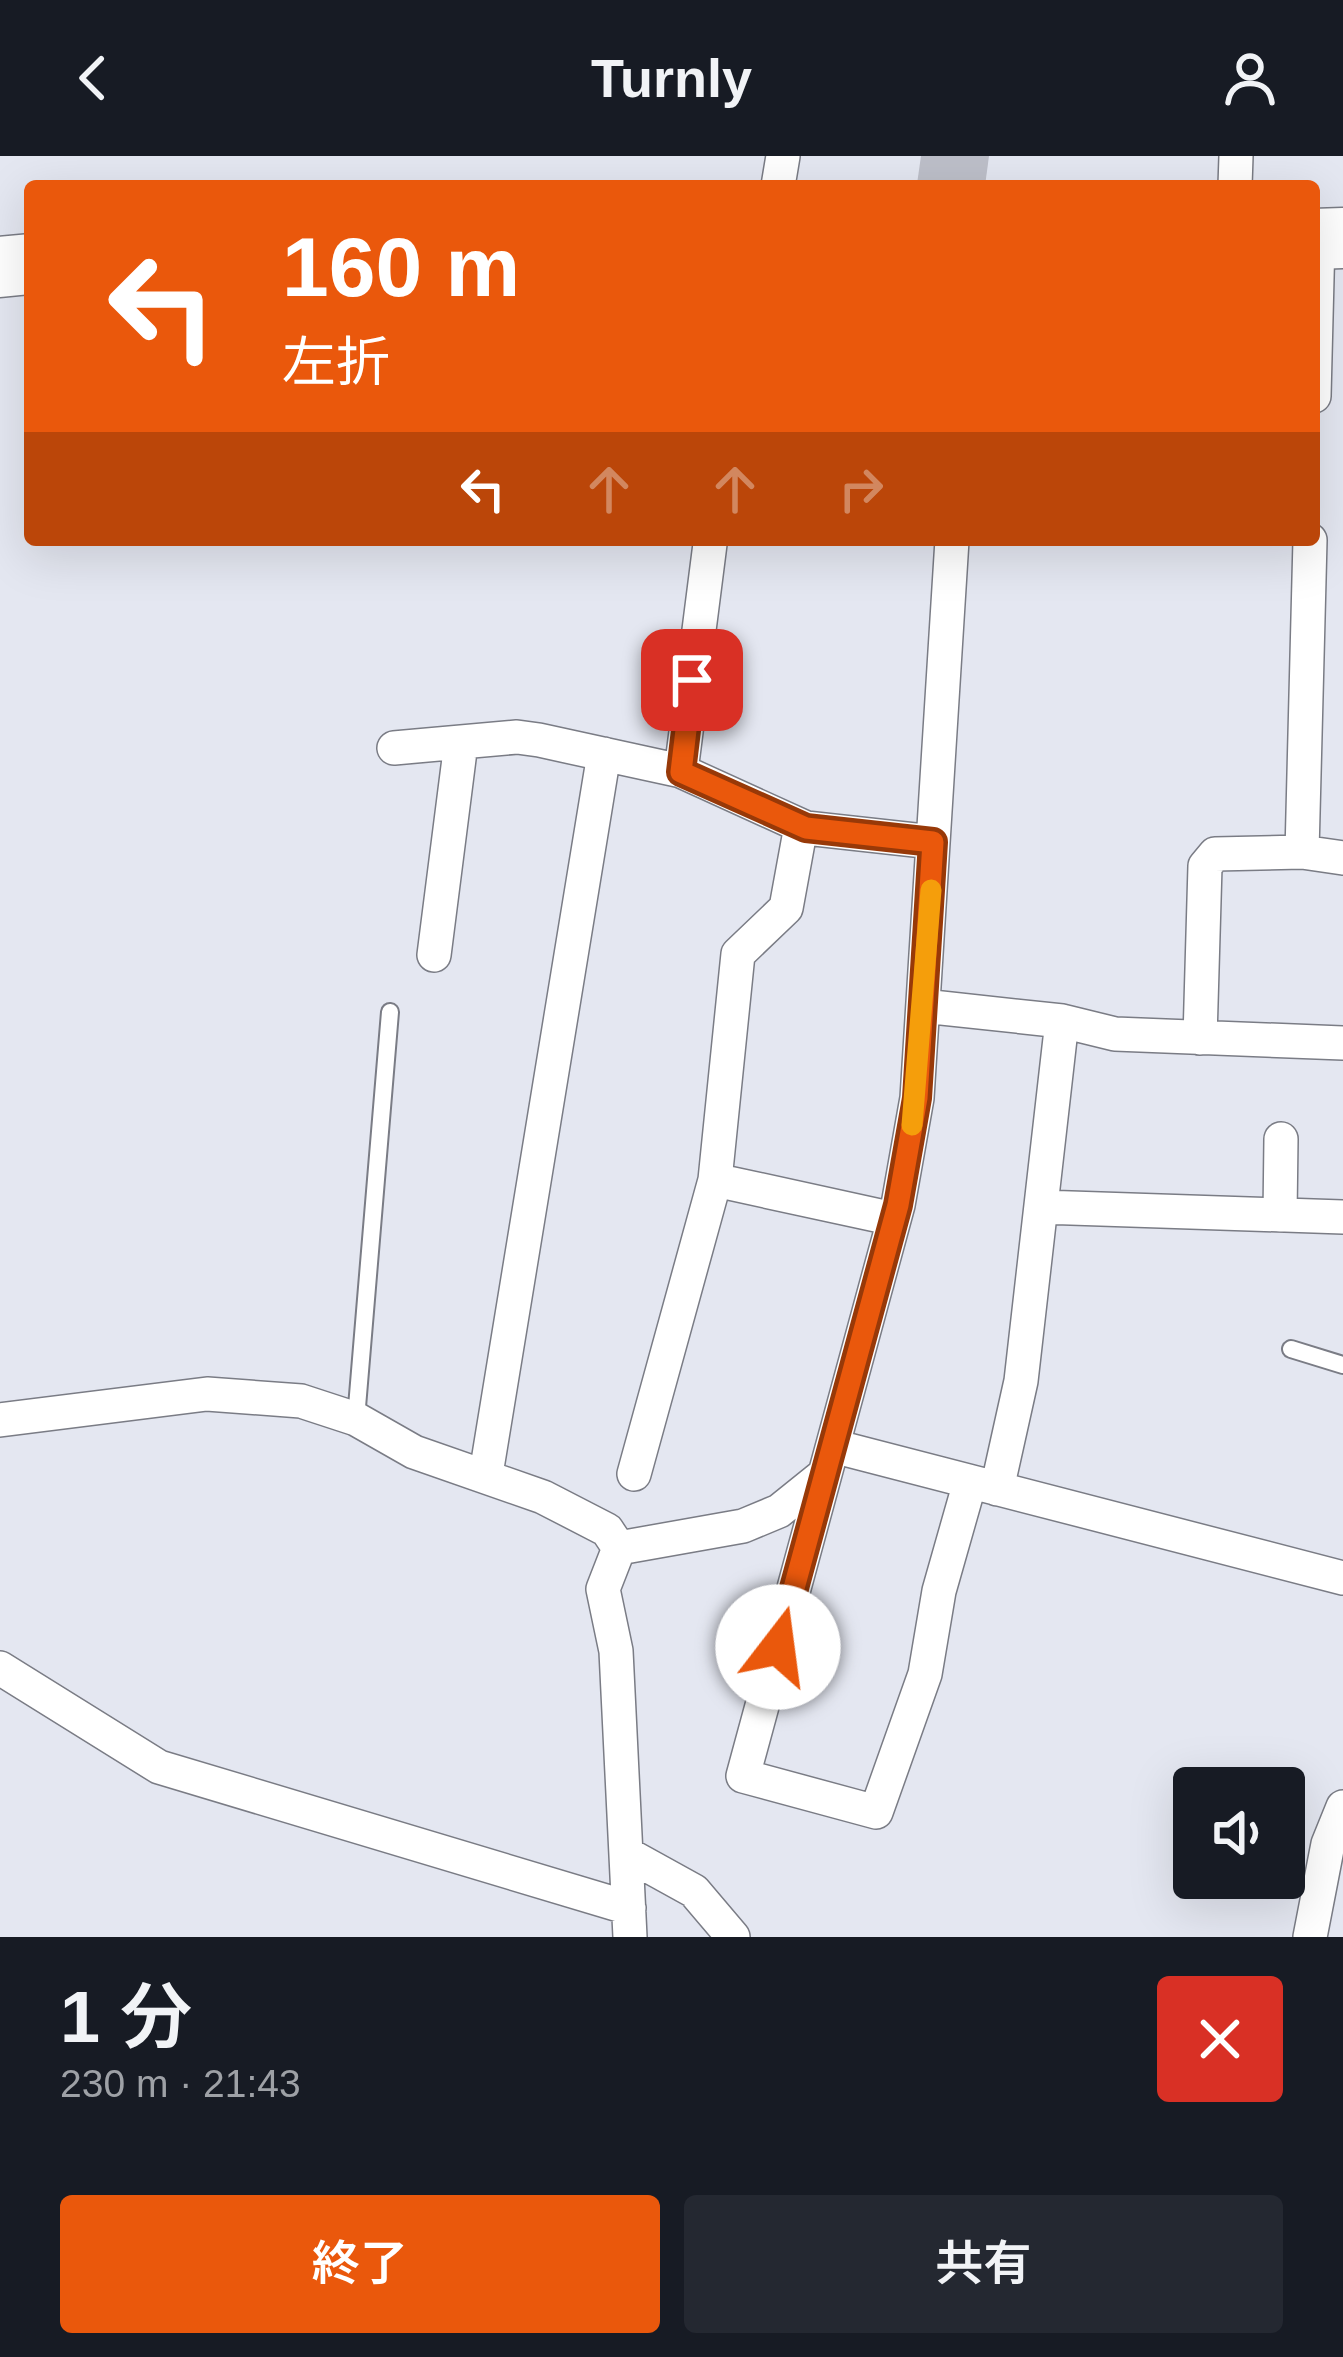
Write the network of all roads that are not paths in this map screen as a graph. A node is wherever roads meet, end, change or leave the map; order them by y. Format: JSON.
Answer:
{"nodes":[{"id":1,"x":1325,"y":239,"type":"edge"},
{"id":2,"x":1320,"y":310,"type":"edge"},
{"id":3,"x":710,"y":546,"type":"edge"},
{"id":4,"x":952,"y":546,"type":"edge"},
{"id":5,"x":1310,"y":546,"type":"edge"},
{"id":6,"x":461,"y":743,"type":"junction"},
{"id":7,"x":394,"y":748,"type":"dead end"},
{"id":8,"x":604,"y":754,"type":"junction"},
{"id":9,"x":681,"y":772,"type":"junction"},
{"id":10,"x":801,"y":826,"type":"junction"},
{"id":11,"x":933,"y":842,"type":"junction"},
{"id":12,"x":1303,"y":852,"type":"junction"},
{"id":13,"x":1343,"y":858,"type":"edge"},
{"id":14,"x":434,"y":955,"type":"dead end"},
{"id":15,"x":923,"y":1006,"type":"junction"},
{"id":16,"x":390,"y":1012,"type":"dead end"},
{"id":17,"x":1062,"y":1021,"type":"junction"},
{"id":18,"x":1200,"y":1038,"type":"junction"},
{"id":19,"x":1343,"y":1043,"type":"edge"},
{"id":20,"x":1281,"y":1139,"type":"dead end"},
{"id":21,"x":715,"y":1180,"type":"junction"},
{"id":22,"x":1041,"y":1207,"type":"junction"},
{"id":23,"x":1280,"y":1215,"type":"junction"},
{"id":24,"x":1343,"y":1217,"type":"edge"},
{"id":25,"x":894,"y":1219,"type":"junction"},
{"id":26,"x":1291,"y":1348,"type":"dead end"},
{"id":27,"x":1343,"y":1365,"type":"edge"},
{"id":28,"x":356,"y":1419,"type":"junction"},
{"id":29,"x":0,"y":1420,"type":"edge"},
{"id":30,"x":829,"y":1460,"type":"junction"},
{"id":31,"x":486,"y":1474,"type":"junction"},
{"id":32,"x":634,"y":1474,"type":"dead end"},
{"id":33,"x":984,"y":1485,"type":"junction"},
{"id":34,"x":619,"y":1548,"type":"junction"},
{"id":35,"x":1343,"y":1578,"type":"edge"},
{"id":36,"x":0,"y":1668,"type":"edge"},
{"id":37,"x":1343,"y":1807,"type":"edge"},
{"id":38,"x":627,"y":1854,"type":"junction"},
{"id":39,"x":630,"y":1922,"type":"edge"},
{"id":40,"x":733,"y":1937,"type":"edge"},
{"id":41,"x":1310,"y":1937,"type":"edge"}],
"edges":[{"from":1,"to":2,"type":"street"},
{"from":3,"to":9,"type":"street"},
{"from":4,"to":11,"type":"street"},
{"from":5,"to":12,"type":"street"},
{"from":6,"to":7,"type":"street"},
{"from":6,"to":8,"type":"street"},
{"from":6,"to":14,"type":"street"},
{"from":8,"to":9,"type":"street"},
{"from":8,"to":31,"type":"street"},
{"from":9,"to":10,"type":"street"},
{"from":10,"to":11,"type":"street"},
{"from":10,"to":21,"type":"street"},
{"from":11,"to":15,"type":"street"},
{"from":12,"to":13,"type":"street"},
{"from":12,"to":18,"type":"street"},
{"from":15,"to":17,"type":"street"},
{"from":15,"to":25,"type":"street"},
{"from":16,"to":28,"type":"lane"},
{"from":17,"to":18,"type":"street"},
{"from":17,"to":22,"type":"street"},
{"from":18,"to":19,"type":"street"},
{"from":20,"to":23,"type":"street"},
{"from":21,"to":25,"type":"street"},
{"from":21,"to":32,"type":"street"},
{"from":22,"to":23,"type":"street"},
{"from":22,"to":33,"type":"street"},
{"from":23,"to":24,"type":"street"},
{"from":25,"to":30,"type":"street"},
{"from":26,"to":27,"type":"lane"},
{"from":28,"to":29,"type":"street"},
{"from":28,"to":31,"type":"street"},
{"from":30,"to":33,"type":"street"},
{"from":30,"to":33,"type":"street"},
{"from":30,"to":34,"type":"street"},
{"from":31,"to":34,"type":"street"},
{"from":33,"to":35,"type":"street"},
{"from":34,"to":38,"type":"street"},
{"from":36,"to":39,"type":"street"},
{"from":37,"to":41,"type":"street"},
{"from":38,"to":39,"type":"street"},
{"from":38,"to":40,"type":"street"}]}
